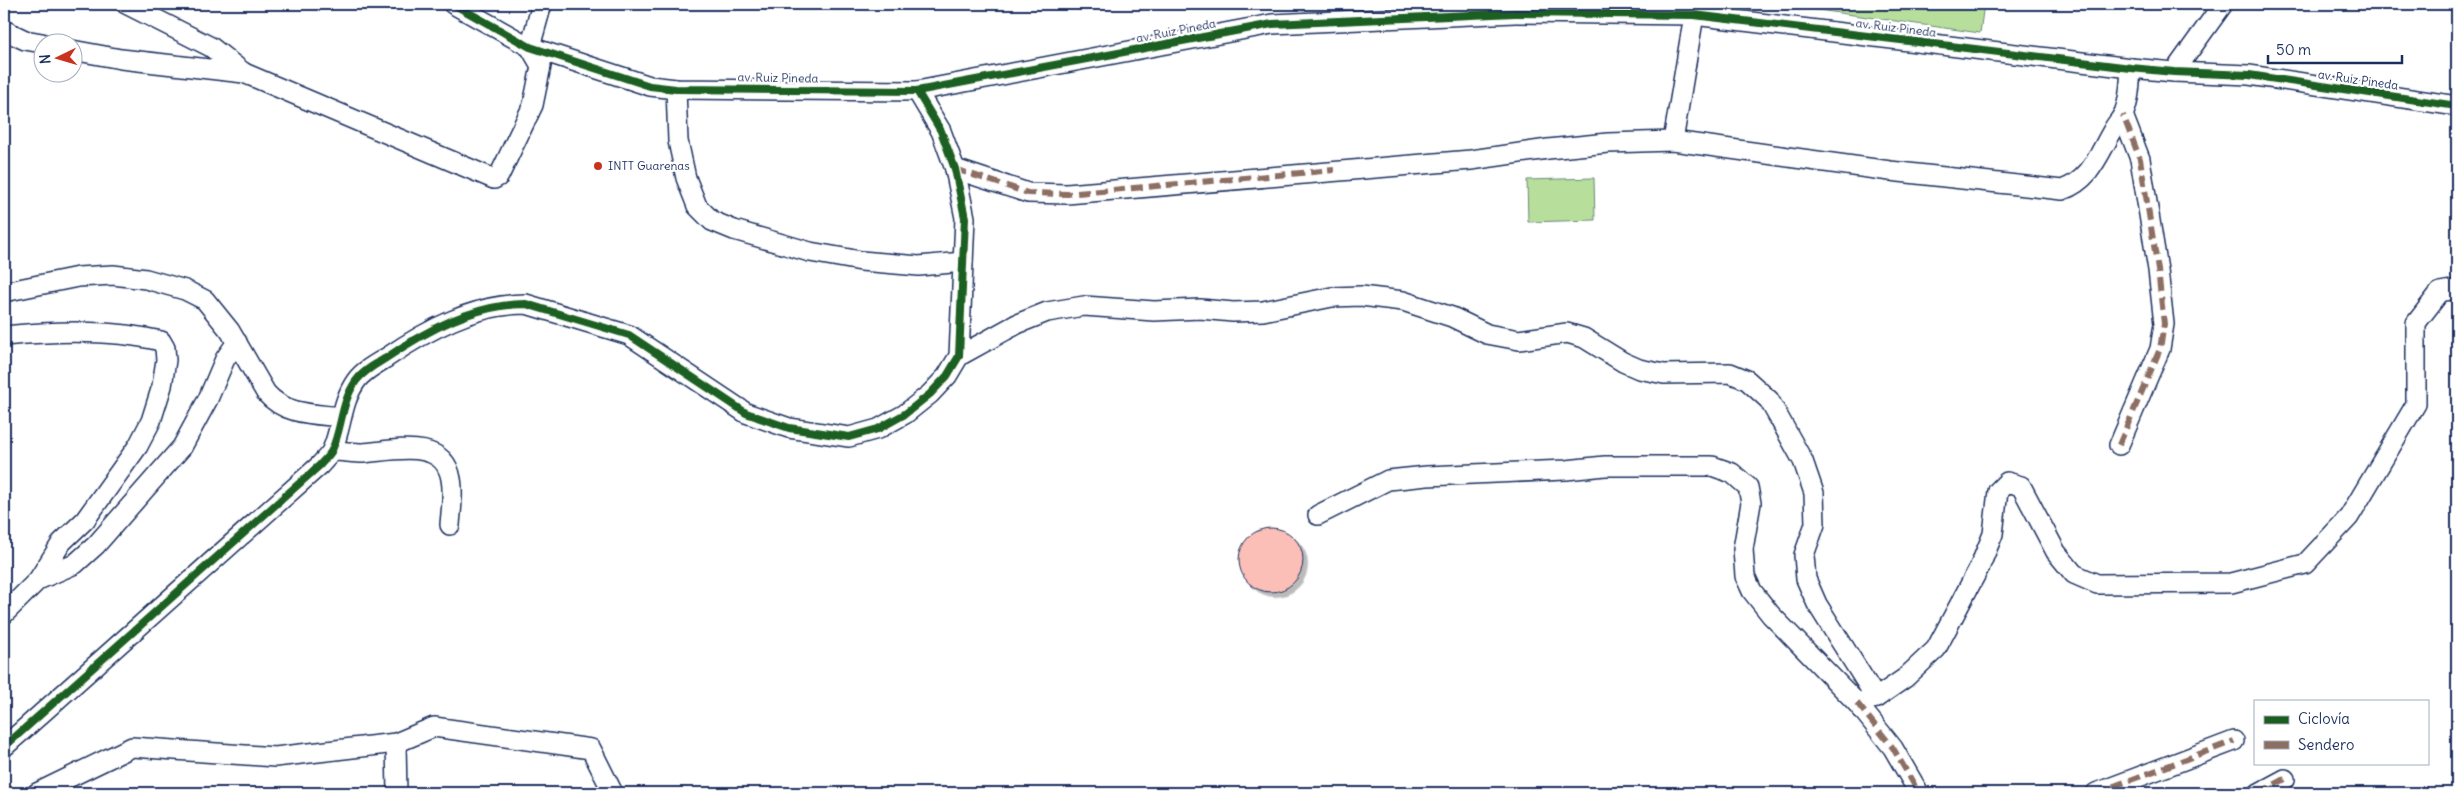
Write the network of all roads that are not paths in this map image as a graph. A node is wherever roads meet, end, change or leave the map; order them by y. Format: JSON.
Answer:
{"nodes":[{"id":1,"x":126,"y":4,"type":"edge"},
{"id":2,"x":454,"y":4,"type":"edge"},
{"id":3,"x":542,"y":4,"type":"edge"},
{"id":4,"x":2223,"y":4,"type":"edge"},
{"id":5,"x":1694,"y":15,"type":"junction"},
{"id":6,"x":4,"y":30,"type":"edge"},
{"id":7,"x":32,"y":41,"type":"edge"},
{"id":8,"x":530,"y":47,"type":"junction"},
{"id":9,"x":82,"y":52,"type":"edge"},
{"id":10,"x":2131,"y":68,"type":"junction"},
{"id":11,"x":2174,"y":72,"type":"junction"},
{"id":12,"x":244,"y":73,"type":"junction"},
{"id":13,"x":676,"y":89,"type":"junction"},
{"id":14,"x":917,"y":91,"type":"junction"},
{"id":15,"x":2457,"y":106,"type":"edge"},
{"id":16,"x":2123,"y":115,"type":"junction"},
{"id":17,"x":1673,"y":141,"type":"junction"},
{"id":18,"x":955,"y":169,"type":"junction"},
{"id":19,"x":963,"y":262,"type":"junction"},
{"id":20,"x":2457,"y":290,"type":"edge"},
{"id":21,"x":4,"y":292,"type":"edge"},
{"id":22,"x":4,"y":336,"type":"edge"},
{"id":23,"x":237,"y":342,"type":"junction"},
{"id":24,"x":959,"y":356,"type":"junction"},
{"id":25,"x":342,"y":417,"type":"junction"},
{"id":26,"x":2119,"y":445,"type":"dead end"},
{"id":27,"x":332,"y":450,"type":"junction"},
{"id":28,"x":1318,"y":516,"type":"dead end"},
{"id":29,"x":450,"y":525,"type":"dead end"},
{"id":30,"x":38,"y":580,"type":"junction"},
{"id":31,"x":4,"y":614,"type":"edge"},
{"id":32,"x":1876,"y":698,"type":"junction"},
{"id":33,"x":1857,"y":703,"type":"junction"},
{"id":34,"x":2234,"y":741,"type":"dead end"},
{"id":35,"x":396,"y":744,"type":"junction"},
{"id":36,"x":4,"y":747,"type":"edge"},
{"id":37,"x":2286,"y":779,"type":"dead end"},
{"id":38,"x":37,"y":793,"type":"edge"},
{"id":39,"x":397,"y":793,"type":"edge"},
{"id":40,"x":613,"y":793,"type":"edge"},
{"id":41,"x":1919,"y":793,"type":"edge"},
{"id":42,"x":2096,"y":793,"type":"edge"},
{"id":43,"x":2259,"y":793,"type":"edge"}],
"edges":[{"from":1,"to":12,"type":"street"},
{"from":2,"to":8,"type":"street","name":"av. Ruiz Pineda"},
{"from":3,"to":8,"type":"street"},
{"from":4,"to":11,"type":"street"},
{"from":5,"to":10,"type":"street","name":"av. Ruiz Pineda"},
{"from":5,"to":14,"type":"street","name":"av. Ruiz Pineda"},
{"from":5,"to":17,"type":"street"},
{"from":6,"to":7,"type":"street"},
{"from":8,"to":12,"type":"street"},
{"from":8,"to":13,"type":"street","name":"av. Ruiz Pineda"},
{"from":9,"to":12,"type":"street"},
{"from":10,"to":11,"type":"street","name":"av. Ruiz Pineda"},
{"from":10,"to":16,"type":"street"},
{"from":11,"to":15,"type":"street","name":"av. Ruiz Pineda"},
{"from":13,"to":14,"type":"street","name":"av. Ruiz Pineda"},
{"from":13,"to":19,"type":"street"},
{"from":14,"to":18,"type":"street"},
{"from":16,"to":17,"type":"street"},
{"from":16,"to":26,"type":"street"},
{"from":17,"to":18,"type":"street"},
{"from":18,"to":19,"type":"street"},
{"from":19,"to":24,"type":"street"},
{"from":20,"to":32,"type":"street"},
{"from":21,"to":23,"type":"street"},
{"from":22,"to":30,"type":"street"},
{"from":23,"to":25,"type":"street"},
{"from":23,"to":30,"type":"street"},
{"from":24,"to":25,"type":"street"},
{"from":24,"to":32,"type":"street"},
{"from":25,"to":27,"type":"street"},
{"from":27,"to":29,"type":"street"},
{"from":27,"to":36,"type":"street"},
{"from":28,"to":33,"type":"street"},
{"from":30,"to":31,"type":"street"},
{"from":32,"to":33,"type":"street"},
{"from":33,"to":41,"type":"street"},
{"from":34,"to":42,"type":"street"},
{"from":35,"to":38,"type":"street"},
{"from":35,"to":39,"type":"street"},
{"from":35,"to":40,"type":"street"},
{"from":37,"to":43,"type":"street"}]}
